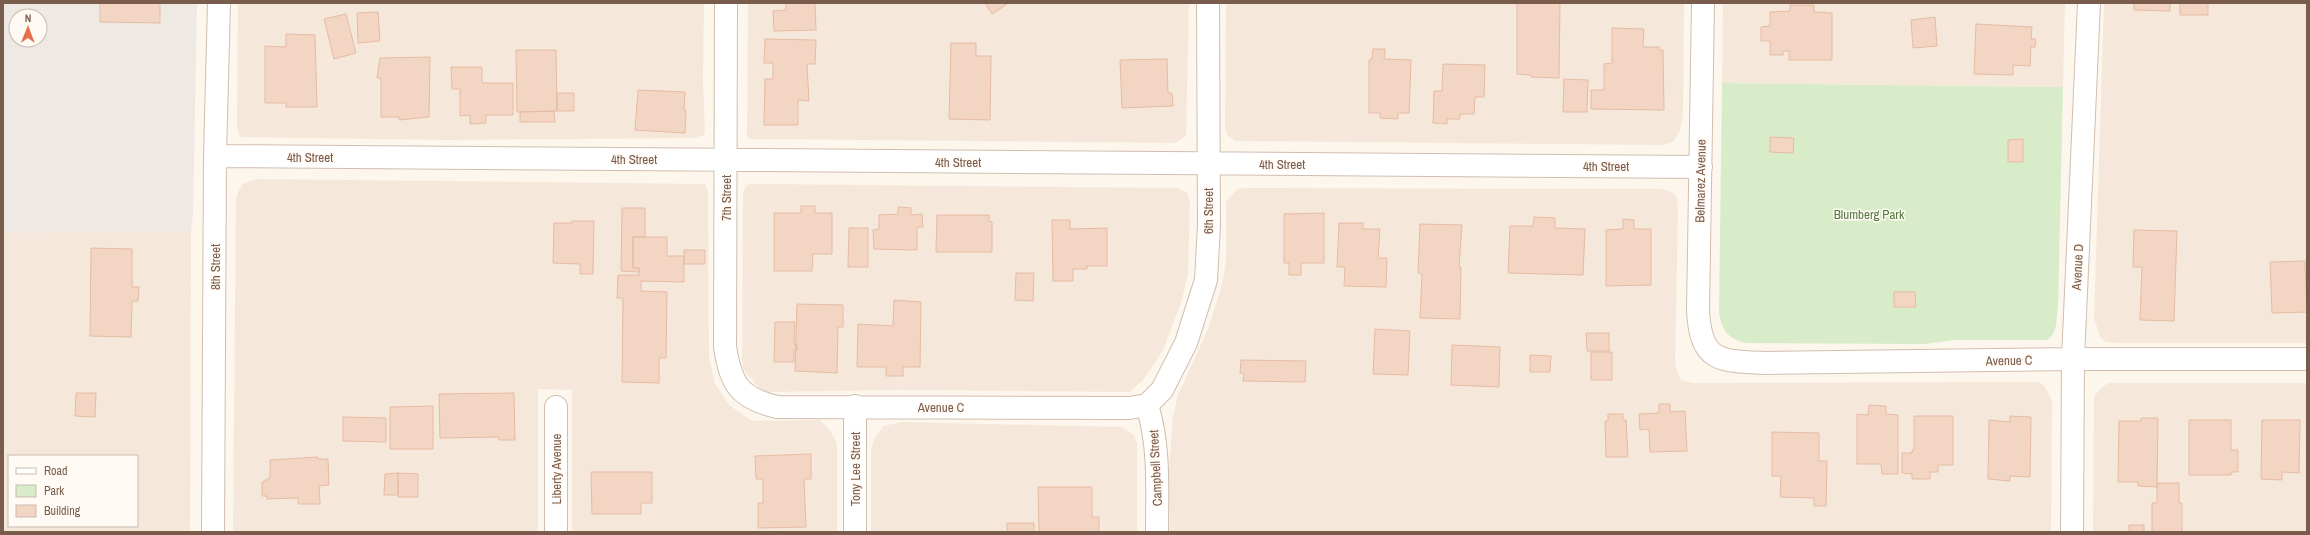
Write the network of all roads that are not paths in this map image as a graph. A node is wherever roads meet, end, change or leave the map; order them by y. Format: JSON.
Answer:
{"nodes":[{"id":1,"x":219,"y":3,"type":"edge"},
{"id":2,"x":726,"y":3,"type":"edge"},
{"id":3,"x":1208,"y":3,"type":"edge"},
{"id":4,"x":1703,"y":3,"type":"edge"},
{"id":5,"x":2089,"y":3,"type":"edge"},
{"id":6,"x":215,"y":156,"type":"junction"},
{"id":7,"x":726,"y":160,"type":"junction"},
{"id":8,"x":1207,"y":163,"type":"junction"},
{"id":9,"x":1701,"y":167,"type":"junction"},
{"id":10,"x":1713,"y":354,"type":"joint"},
{"id":11,"x":2073,"y":359,"type":"junction"},
{"id":12,"x":2307,"y":359,"type":"edge"},
{"id":13,"x":739,"y":389,"type":"joint"},
{"id":14,"x":1147,"y":405,"type":"junction"},
{"id":15,"x":855,"y":406,"type":"junction"},
{"id":16,"x":556,"y":407,"type":"dead end"},
{"id":17,"x":213,"y":532,"type":"edge"},
{"id":18,"x":556,"y":532,"type":"edge"},
{"id":19,"x":855,"y":532,"type":"edge"},
{"id":20,"x":1157,"y":532,"type":"edge"},
{"id":21,"x":2072,"y":532,"type":"edge"}],
"edges":[{"from":1,"to":6,"type":"street","name":"8th Street"},
{"from":2,"to":7,"type":"street","name":"7th Street"},
{"from":3,"to":8,"type":"street","name":"6th Street"},
{"from":4,"to":9,"type":"street","name":"Belmarez Avenue"},
{"from":5,"to":11,"type":"street","name":"Avenue D"},
{"from":6,"to":7,"type":"street","name":"4th Street"},
{"from":6,"to":17,"type":"street","name":"8th Street"},
{"from":7,"to":8,"type":"street","name":"4th Street"},
{"from":7,"to":13,"type":"street","name":"7th Street"},
{"from":8,"to":9,"type":"street","name":"4th Street"},
{"from":8,"to":14,"type":"street","name":"6th Street"},
{"from":9,"to":10,"type":"street","name":"Belmarez Avenue"},
{"from":10,"to":11,"type":"street","name":"Avenue C"},
{"from":11,"to":12,"type":"street","name":"Avenue C"},
{"from":11,"to":21,"type":"street","name":"Avenue D"},
{"from":13,"to":15,"type":"street","name":"Avenue C"},
{"from":14,"to":15,"type":"street","name":"Avenue C"},
{"from":14,"to":20,"type":"street","name":"Campbell Street"},
{"from":15,"to":19,"type":"street","name":"Tony Lee Street"},
{"from":16,"to":18,"type":"street","name":"Liberty Avenue"}]}
